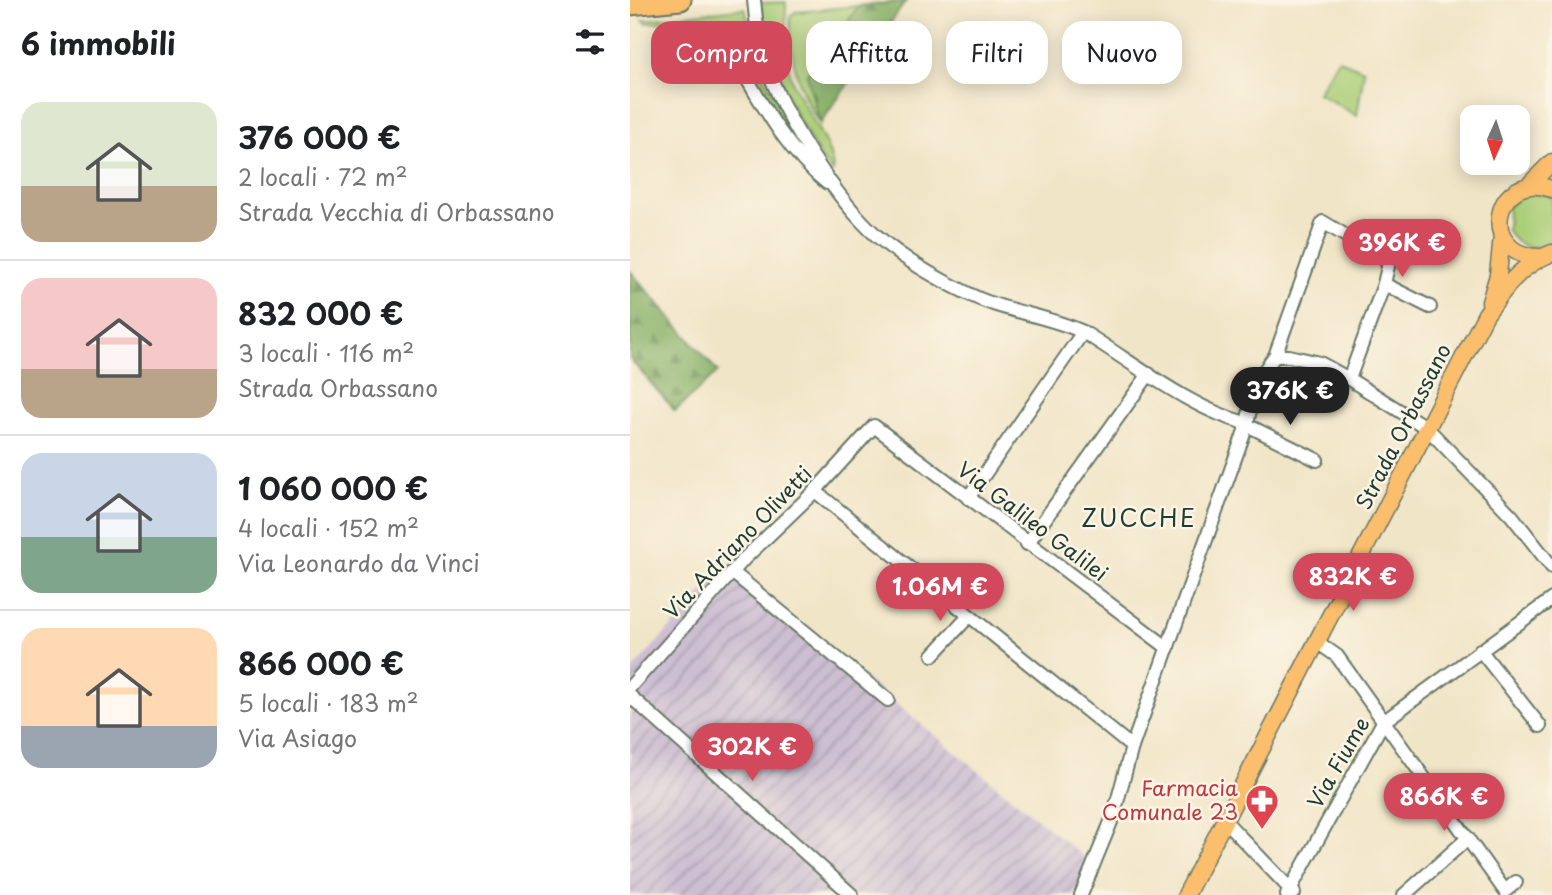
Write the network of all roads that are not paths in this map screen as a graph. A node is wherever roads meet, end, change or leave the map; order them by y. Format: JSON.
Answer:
{"nodes":[{"id":1,"x":681,"y":0,"type":"edge"},
{"id":2,"x":630,"y":5,"type":"edge"},
{"id":3,"x":754,"y":5,"type":"edge"},
{"id":4,"x":750,"y":84,"type":"edge"},
{"id":5,"x":1552,"y":162,"type":"edge"},
{"id":6,"x":1528,"y":186,"type":"junction"},
{"id":7,"x":1552,"y":189,"type":"edge"},
{"id":8,"x":840,"y":194,"type":"junction"},
{"id":9,"x":1502,"y":236,"type":"junction"},
{"id":10,"x":1546,"y":255,"type":"edge"},
{"id":11,"x":1384,"y":284,"type":"junction"},
{"id":12,"x":1430,"y":307,"type":"dead end"},
{"id":13,"x":1486,"y":314,"type":"junction"},
{"id":14,"x":1083,"y":331,"type":"junction"},
{"id":15,"x":1275,"y":356,"type":"junction"},
{"id":16,"x":1149,"y":374,"type":"junction"},
{"id":17,"x":1349,"y":379,"type":"junction"},
{"id":18,"x":1247,"y":424,"type":"junction"},
{"id":19,"x":874,"y":426,"type":"joint"},
{"id":20,"x":1427,"y":428,"type":"junction"},
{"id":21,"x":1317,"y":460,"type":"dead end"},
{"id":22,"x":815,"y":491,"type":"junction"},
{"id":23,"x":968,"y":498,"type":"junction"},
{"id":24,"x":1027,"y":544,"type":"junction"},
{"id":25,"x":1552,"y":567,"type":"edge"},
{"id":26,"x":732,"y":572,"type":"junction"},
{"id":27,"x":1552,"y":598,"type":"edge"},
{"id":28,"x":969,"y":615,"type":"junction"},
{"id":29,"x":1317,"y":642,"type":"junction"},
{"id":30,"x":1168,"y":648,"type":"junction"},
{"id":31,"x":1480,"y":650,"type":"junction"},
{"id":32,"x":933,"y":655,"type":"dead end"},
{"id":33,"x":630,"y":687,"type":"edge"},
{"id":34,"x":630,"y":696,"type":"edge"},
{"id":35,"x":888,"y":700,"type":"dead end"},
{"id":36,"x":1383,"y":722,"type":"junction"},
{"id":37,"x":1540,"y":726,"type":"dead end"},
{"id":38,"x":1132,"y":747,"type":"junction"},
{"id":39,"x":1224,"y":820,"type":"junction"},
{"id":40,"x":1468,"y":838,"type":"junction"},
{"id":41,"x":1516,"y":882,"type":"dead end"},
{"id":42,"x":1291,"y":893,"type":"edge"},
{"id":43,"x":1504,"y":893,"type":"edge"},
{"id":44,"x":852,"y":895,"type":"edge"},
{"id":45,"x":1081,"y":895,"type":"edge"},
{"id":46,"x":1185,"y":895,"type":"edge"},
{"id":47,"x":1404,"y":895,"type":"edge"}],
"edges":[{"from":1,"to":2,"type":"highway"},
{"from":3,"to":8,"type":"street"},
{"from":4,"to":8,"type":"street"},
{"from":5,"to":6,"type":"main road","name":"Strada Orbassano"},
{"from":6,"to":7,"type":"main road"},
{"from":6,"to":9,"type":"main road","name":"Strada Orbassano"},
{"from":8,"to":14,"type":"street"},
{"from":9,"to":10,"type":"main road","name":"Strada Orbassano"},
{"from":9,"to":13,"type":"main road","name":"Strada Orbassano"},
{"from":10,"to":13,"type":"main road","name":"Strada Orbassano"},
{"from":11,"to":12,"type":"street"},
{"from":11,"to":15,"type":"street"},
{"from":11,"to":17,"type":"street"},
{"from":13,"to":20,"type":"main road","name":"Strada Orbassano"},
{"from":14,"to":16,"type":"street"},
{"from":14,"to":23,"type":"street"},
{"from":15,"to":17,"type":"street"},
{"from":15,"to":18,"type":"street"},
{"from":16,"to":18,"type":"street"},
{"from":16,"to":24,"type":"street"},
{"from":17,"to":20,"type":"street"},
{"from":18,"to":21,"type":"street"},
{"from":18,"to":30,"type":"street"},
{"from":19,"to":22,"type":"street","name":"Via Adriano Olivetti"},
{"from":19,"to":23,"type":"street","name":"Via Galileo Galilei"},
{"from":20,"to":25,"type":"street"},
{"from":20,"to":29,"type":"main road","name":"Strada Orbassano"},
{"from":22,"to":26,"type":"street","name":"Via Adriano Olivetti"},
{"from":22,"to":28,"type":"street"},
{"from":23,"to":24,"type":"street","name":"Via Galileo Galilei"},
{"from":24,"to":30,"type":"street","name":"Via Galileo Galilei"},
{"from":26,"to":33,"type":"street","name":"Via Adriano Olivetti"},
{"from":26,"to":35,"type":"street"},
{"from":27,"to":31,"type":"street","name":"Via Fiume"},
{"from":28,"to":32,"type":"street"},
{"from":28,"to":38,"type":"street"},
{"from":29,"to":36,"type":"street"},
{"from":29,"to":39,"type":"main road","name":"Strada Orbassano"},
{"from":30,"to":38,"type":"street"},
{"from":31,"to":36,"type":"street","name":"Via Fiume"},
{"from":31,"to":37,"type":"street"},
{"from":34,"to":44,"type":"street"},
{"from":36,"to":40,"type":"street"},
{"from":36,"to":42,"type":"street","name":"Via Fiume"},
{"from":38,"to":45,"type":"street"},
{"from":39,"to":42,"type":"street"},
{"from":39,"to":46,"type":"main road","name":"Strada Orbassano"},
{"from":40,"to":43,"type":"street"},
{"from":40,"to":47,"type":"street"},
{"from":41,"to":43,"type":"street"}]}
